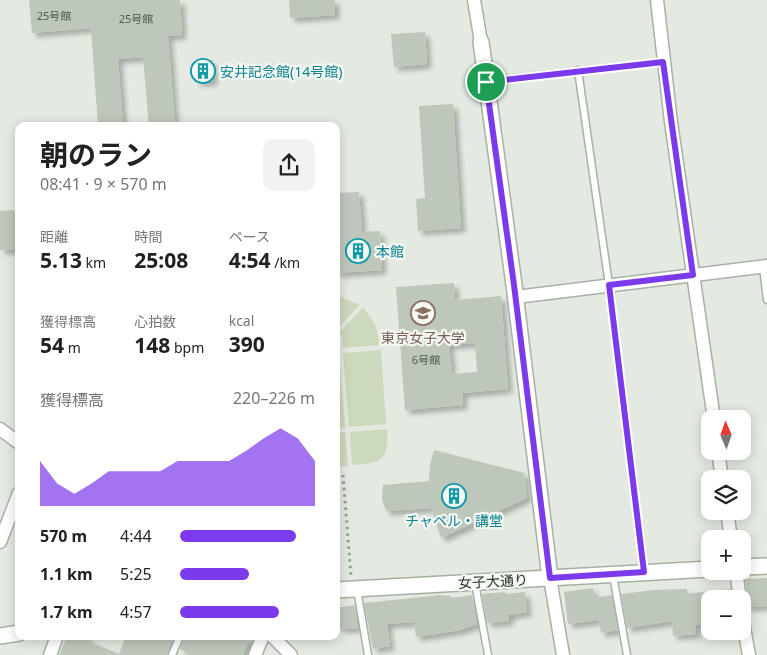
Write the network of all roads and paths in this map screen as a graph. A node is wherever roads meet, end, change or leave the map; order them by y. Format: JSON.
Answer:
{"nodes":[{"id":1,"x":474,"y":0,"type":"edge"},
{"id":2,"x":657,"y":0,"type":"edge"},
{"id":3,"x":481,"y":42,"type":"joint"},
{"id":4,"x":663,"y":62,"type":"junction"},
{"id":5,"x":578,"y":70,"type":"junction"},
{"id":6,"x":486,"y":82,"type":"junction"},
{"id":7,"x":765,"y":266,"type":"edge"},
{"id":8,"x":693,"y":275,"type":"junction"},
{"id":9,"x":609,"y":285,"type":"junction"},
{"id":10,"x":516,"y":297,"type":"junction"},
{"id":11,"x":767,"y":300,"type":"edge"},
{"id":12,"x":713,"y":410,"type":"edge"},
{"id":13,"x":0,"y":429,"type":"edge"},
{"id":14,"x":15,"y":440,"type":"edge"},
{"id":15,"x":343,"y":475,"type":"dead end"},
{"id":16,"x":15,"y":503,"type":"edge"},
{"id":17,"x":0,"y":542,"type":"edge"},
{"id":18,"x":767,"y":566,"type":"edge"},
{"id":19,"x":751,"y":567,"type":"edge"},
{"id":20,"x":701,"y":569,"type":"edge"},
{"id":21,"x":644,"y":572,"type":"junction"},
{"id":22,"x":613,"y":574,"type":"junction"},
{"id":23,"x":550,"y":578,"type":"junction"},
{"id":24,"x":475,"y":582,"type":"junction"},
{"id":25,"x":354,"y":583,"type":"junction"},
{"id":26,"x":340,"y":588,"type":"edge"},
{"id":27,"x":15,"y":634,"type":"edge"},
{"id":28,"x":0,"y":636,"type":"edge"},
{"id":29,"x":55,"y":640,"type":"edge"},
{"id":30,"x":178,"y":640,"type":"edge"},
{"id":31,"x":262,"y":640,"type":"edge"},
{"id":32,"x":276,"y":640,"type":"edge"},
{"id":33,"x":746,"y":640,"type":"edge"},
{"id":34,"x":50,"y":655,"type":"edge"},
{"id":35,"x":172,"y":655,"type":"edge"},
{"id":36,"x":256,"y":655,"type":"edge"},
{"id":37,"x":291,"y":655,"type":"edge"},
{"id":38,"x":368,"y":655,"type":"edge"},
{"id":39,"x":488,"y":655,"type":"edge"},
{"id":40,"x":563,"y":655,"type":"edge"},
{"id":41,"x":627,"y":655,"type":"edge"},
{"id":42,"x":748,"y":655,"type":"edge"}],
"edges":[{"from":1,"to":3,"type":"street"},
{"from":2,"to":4,"type":"street"},
{"from":3,"to":6,"type":"street"},
{"from":4,"to":5,"type":"lane"},
{"from":4,"to":8,"type":"street"},
{"from":5,"to":6,"type":"lane"},
{"from":5,"to":9,"type":"lane"},
{"from":6,"to":10,"type":"street"},
{"from":7,"to":8,"type":"street"},
{"from":7,"to":11,"type":"lane"},
{"from":8,"to":9,"type":"street"},
{"from":8,"to":12,"type":"street"},
{"from":9,"to":10,"type":"street"},
{"from":9,"to":21,"type":"lane"},
{"from":10,"to":23,"type":"street"},
{"from":13,"to":14,"type":"street"},
{"from":15,"to":25,"type":"path"},
{"from":16,"to":17,"type":"street"},
{"from":18,"to":19,"type":"street"},
{"from":20,"to":21,"type":"street","name":"女子大通り"},
{"from":21,"to":22,"type":"street","name":"女子大通り"},
{"from":22,"to":23,"type":"street","name":"女子大通り"},
{"from":22,"to":41,"type":"lane"},
{"from":23,"to":24,"type":"street","name":"女子大通り"},
{"from":23,"to":40,"type":"street"},
{"from":24,"to":25,"type":"street","name":"女子大通り"},
{"from":24,"to":39,"type":"lane"},
{"from":25,"to":26,"type":"street","name":"女子大通り"},
{"from":25,"to":38,"type":"lane"},
{"from":27,"to":28,"type":"street"},
{"from":29,"to":34,"type":"street"},
{"from":30,"to":35,"type":"lane"},
{"from":31,"to":36,"type":"street"},
{"from":32,"to":37,"type":"street"},
{"from":33,"to":42,"type":"street"}]}
